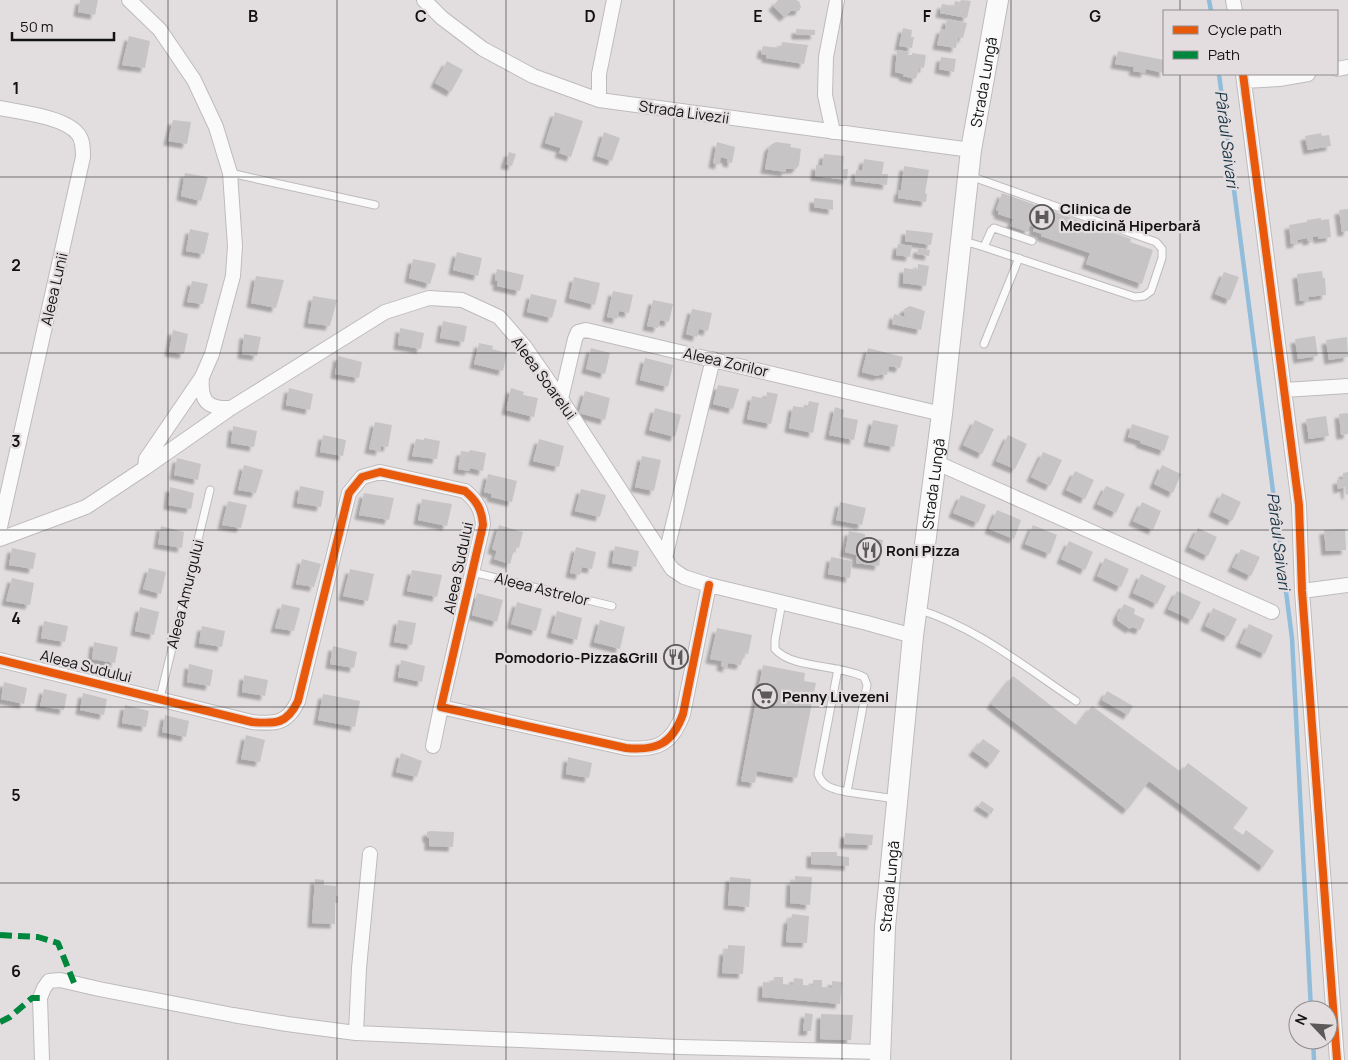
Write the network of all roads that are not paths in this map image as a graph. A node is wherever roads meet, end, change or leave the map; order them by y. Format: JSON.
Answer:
{"nodes":[{"id":1,"x":129,"y":0,"type":"edge"},
{"id":2,"x":424,"y":0,"type":"edge"},
{"id":3,"x":614,"y":0,"type":"edge"},
{"id":4,"x":837,"y":0,"type":"edge"},
{"id":5,"x":998,"y":0,"type":"edge"},
{"id":6,"x":1301,"y":75,"type":"edge"},
{"id":7,"x":1244,"y":77,"type":"edge"},
{"id":8,"x":599,"y":100,"type":"junction"},
{"id":9,"x":0,"y":108,"type":"edge"},
{"id":10,"x":833,"y":132,"type":"junction"},
{"id":11,"x":971,"y":150,"type":"junction"},
{"id":12,"x":230,"y":173,"type":"junction"},
{"id":13,"x":968,"y":176,"type":"junction"},
{"id":14,"x":375,"y":205,"type":"dead end"},
{"id":15,"x":961,"y":240,"type":"junction"},
{"id":16,"x":1032,"y":241,"type":"dead end"},
{"id":17,"x":984,"y":247,"type":"junction"},
{"id":18,"x":1019,"y":258,"type":"junction"},
{"id":19,"x":984,"y":344,"type":"dead end"},
{"id":20,"x":713,"y":359,"type":"junction"},
{"id":21,"x":202,"y":377,"type":"junction"},
{"id":22,"x":1348,"y":386,"type":"edge"},
{"id":23,"x":1284,"y":390,"type":"junction"},
{"id":24,"x":561,"y":399,"type":"junction"},
{"id":25,"x":231,"y":408,"type":"junction"},
{"id":26,"x":942,"y":414,"type":"junction"},
{"id":27,"x":935,"y":462,"type":"junction"},
{"id":28,"x":146,"y":468,"type":"junction"},
{"id":29,"x":210,"y":490,"type":"dead end"},
{"id":30,"x":0,"y":527,"type":"edge"},
{"id":31,"x":0,"y":538,"type":"edge"},
{"id":32,"x":665,"y":558,"type":"junction"},
{"id":33,"x":472,"y":572,"type":"junction"},
{"id":34,"x":709,"y":585,"type":"junction"},
{"id":35,"x":1348,"y":585,"type":"edge"},
{"id":36,"x":1302,"y":591,"type":"junction"},
{"id":37,"x":782,"y":602,"type":"junction"},
{"id":38,"x":612,"y":606,"type":"dead end"},
{"id":39,"x":917,"y":609,"type":"junction"},
{"id":40,"x":1272,"y":612,"type":"dead end"},
{"id":41,"x":913,"y":636,"type":"junction"},
{"id":42,"x":0,"y":660,"type":"edge"},
{"id":43,"x":838,"y":669,"type":"junction"},
{"id":44,"x":160,"y":698,"type":"junction"},
{"id":45,"x":1076,"y":701,"type":"dead end"},
{"id":46,"x":441,"y":707,"type":"junction"},
{"id":47,"x":433,"y":746,"type":"dead end"},
{"id":48,"x":847,"y":792,"type":"junction"},
{"id":49,"x":898,"y":799,"type":"junction"},
{"id":50,"x":370,"y":854,"type":"dead end"},
{"id":51,"x":356,"y":1033,"type":"junction"},
{"id":52,"x":880,"y":1056,"type":"edge"},
{"id":53,"x":42,"y":1060,"type":"edge"},
{"id":54,"x":1337,"y":1060,"type":"edge"}],
"edges":[{"from":1,"to":12,"type":"street"},
{"from":2,"to":8,"type":"street","name":"Strada Livezii"},
{"from":3,"to":8,"type":"street"},
{"from":4,"to":10,"type":"street"},
{"from":5,"to":11,"type":"main road","name":"Strada Lungă"},
{"from":6,"to":7,"type":"street"},
{"from":7,"to":23,"type":"street"},
{"from":8,"to":10,"type":"street","name":"Strada Livezii"},
{"from":9,"to":30,"type":"street","name":"Aleea Lunii"},
{"from":10,"to":11,"type":"street","name":"Strada Livezii"},
{"from":11,"to":13,"type":"main road","name":"Strada Lungă"},
{"from":12,"to":14,"type":"lane"},
{"from":12,"to":21,"type":"street"},
{"from":13,"to":15,"type":"main road","name":"Strada Lungă"},
{"from":13,"to":18,"type":"lane"},
{"from":15,"to":17,"type":"lane"},
{"from":15,"to":26,"type":"main road","name":"Strada Lungă"},
{"from":16,"to":17,"type":"lane"},
{"from":17,"to":18,"type":"lane"},
{"from":18,"to":19,"type":"lane"},
{"from":20,"to":24,"type":"street","name":"Aleea Zorilor"},
{"from":20,"to":26,"type":"street","name":"Aleea Zorilor"},
{"from":20,"to":32,"type":"street"},
{"from":21,"to":25,"type":"street"},
{"from":21,"to":28,"type":"street"},
{"from":22,"to":23,"type":"street"},
{"from":23,"to":36,"type":"street"},
{"from":24,"to":25,"type":"street","name":"Aleea Soarelui"},
{"from":24,"to":32,"type":"street","name":"Aleea Soarelui"},
{"from":25,"to":28,"type":"street","name":"Aleea Soarelui"},
{"from":26,"to":27,"type":"main road","name":"Strada Lungă"},
{"from":27,"to":39,"type":"main road","name":"Strada Lungă"},
{"from":27,"to":40,"type":"street"},
{"from":28,"to":31,"type":"street","name":"Aleea Soarelui"},
{"from":29,"to":44,"type":"lane","name":"Aleea Amurgului"},
{"from":32,"to":34,"type":"street","name":"Aleea Soarelui"},
{"from":33,"to":38,"type":"lane","name":"Aleea Astrelor"},
{"from":33,"to":44,"type":"street","name":"Aleea Sudului"},
{"from":33,"to":46,"type":"street","name":"Aleea Sudului"},
{"from":34,"to":37,"type":"street","name":"Aleea Soarelui"},
{"from":34,"to":46,"type":"street"},
{"from":35,"to":36,"type":"street"},
{"from":36,"to":54,"type":"street"},
{"from":37,"to":41,"type":"street","name":"Aleea Soarelui"},
{"from":37,"to":43,"type":"lane"},
{"from":39,"to":41,"type":"main road","name":"Strada Lungă"},
{"from":39,"to":45,"type":"lane"},
{"from":41,"to":49,"type":"main road","name":"Strada Lungă"},
{"from":42,"to":44,"type":"street","name":"Aleea Sudului"},
{"from":43,"to":48,"type":"lane"},
{"from":43,"to":48,"type":"lane"},
{"from":46,"to":47,"type":"street","name":"Aleea Sudului"},
{"from":48,"to":49,"type":"lane"},
{"from":49,"to":52,"type":"main road","name":"Strada Lungă"},
{"from":50,"to":51,"type":"street"},
{"from":51,"to":52,"type":"street"},
{"from":51,"to":53,"type":"street"}]}
